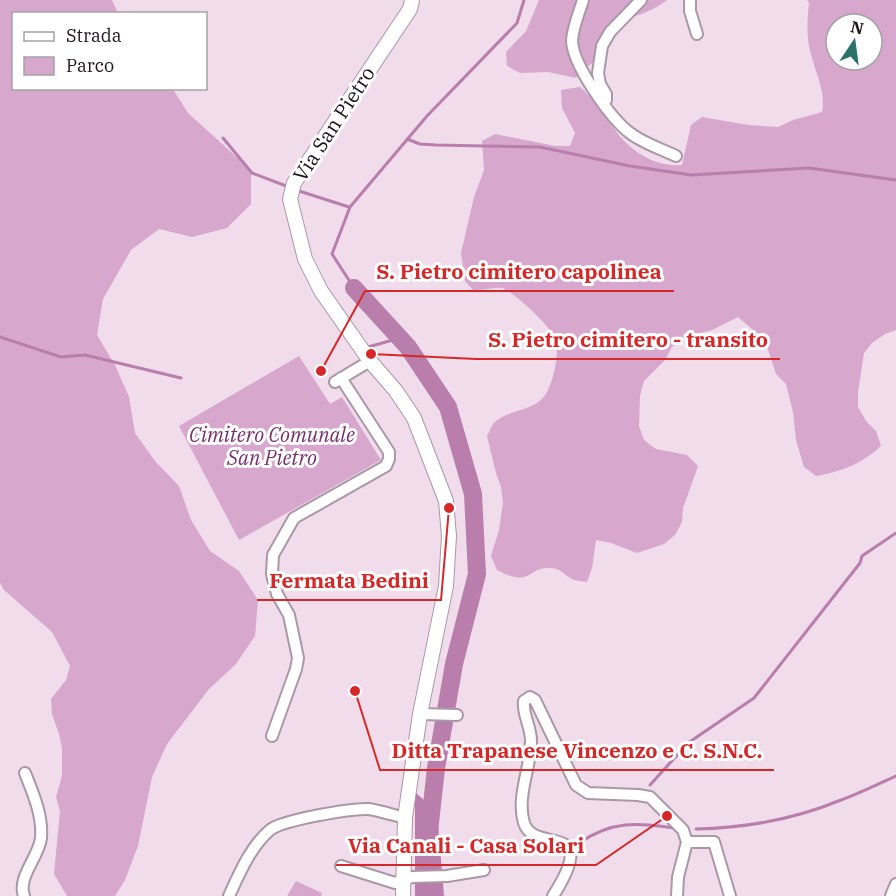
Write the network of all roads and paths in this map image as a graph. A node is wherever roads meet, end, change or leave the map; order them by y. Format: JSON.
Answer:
{"nodes":[{"id":1,"x":412,"y":0,"type":"edge"},
{"id":2,"x":583,"y":0,"type":"edge"},
{"id":3,"x":641,"y":0,"type":"edge"},
{"id":4,"x":690,"y":0,"type":"edge"},
{"id":5,"x":697,"y":34,"type":"dead end"},
{"id":6,"x":603,"y":103,"type":"junction"},
{"id":7,"x":676,"y":156,"type":"dead end"},
{"id":8,"x":370,"y":361,"type":"junction"},
{"id":9,"x":420,"y":714,"type":"junction"},
{"id":10,"x":453,"y":715,"type":"dead end"},
{"id":11,"x":272,"y":736,"type":"dead end"},
{"id":12,"x":25,"y":773,"type":"dead end"},
{"id":13,"x":405,"y":818,"type":"junction"},
{"id":14,"x":687,"y":842,"type":"junction"},
{"id":15,"x":341,"y":866,"type":"dead end"},
{"id":16,"x":484,"y":870,"type":"dead end"},
{"id":17,"x":407,"y":879,"type":"junction"},
{"id":18,"x":896,"y":884,"type":"edge"},
{"id":19,"x":24,"y":896,"type":"edge"},
{"id":20,"x":229,"y":896,"type":"edge"},
{"id":21,"x":403,"y":896,"type":"edge"},
{"id":22,"x":553,"y":896,"type":"edge"},
{"id":23,"x":677,"y":896,"type":"edge"},
{"id":24,"x":730,"y":896,"type":"edge"},
{"id":25,"x":891,"y":896,"type":"edge"}],
"edges":[{"from":1,"to":8,"type":"street","name":"Via San Pietro"},
{"from":2,"to":6,"type":"street"},
{"from":3,"to":6,"type":"street"},
{"from":4,"to":5,"type":"street"},
{"from":6,"to":7,"type":"street"},
{"from":8,"to":9,"type":"street","name":"Via San Pietro"},
{"from":8,"to":11,"type":"street"},
{"from":9,"to":10,"type":"street"},
{"from":9,"to":13,"type":"street","name":"Via San Pietro"},
{"from":12,"to":19,"type":"street"},
{"from":13,"to":17,"type":"street","name":"Via San Pietro"},
{"from":13,"to":20,"type":"street"},
{"from":14,"to":22,"type":"street"},
{"from":14,"to":23,"type":"street"},
{"from":14,"to":24,"type":"street"},
{"from":15,"to":17,"type":"street"},
{"from":16,"to":17,"type":"street"},
{"from":17,"to":21,"type":"street","name":"Via San Pietro"},
{"from":18,"to":25,"type":"street"}]}
